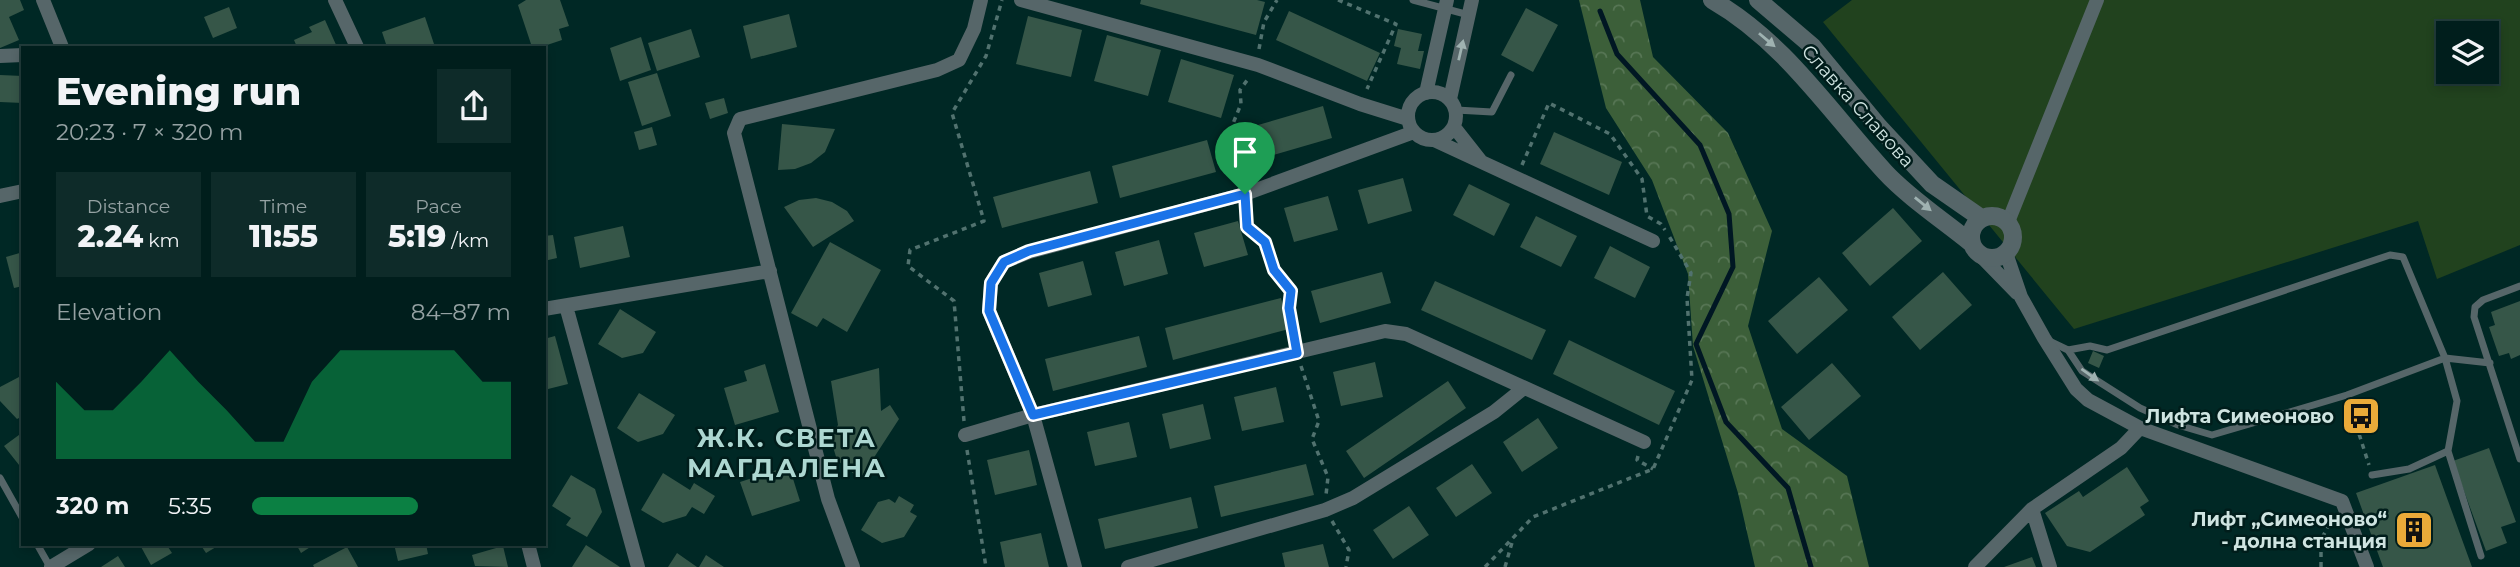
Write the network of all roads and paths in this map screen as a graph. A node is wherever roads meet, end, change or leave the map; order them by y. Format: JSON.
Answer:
{"nodes":[{"id":1,"x":43,"y":0,"type":"edge"},
{"id":2,"x":335,"y":0,"type":"edge"},
{"id":3,"x":981,"y":0,"type":"edge"},
{"id":4,"x":1002,"y":0,"type":"edge"},
{"id":5,"x":1021,"y":0,"type":"edge"},
{"id":6,"x":1277,"y":0,"type":"edge"},
{"id":7,"x":1338,"y":0,"type":"edge"},
{"id":8,"x":1413,"y":0,"type":"edge"},
{"id":9,"x":1712,"y":0,"type":"edge"},
{"id":10,"x":1758,"y":0,"type":"edge"},
{"id":11,"x":2097,"y":0,"type":"edge"},
{"id":12,"x":1446,"y":4,"type":"edge"},
{"id":13,"x":1471,"y":7,"type":"edge"},
{"id":14,"x":62,"y":46,"type":"edge"},
{"id":15,"x":357,"y":46,"type":"edge"},
{"id":16,"x":21,"y":55,"type":"edge"},
{"id":17,"x":0,"y":56,"type":"edge"},
{"id":18,"x":1258,"y":65,"type":"junction"},
{"id":19,"x":1511,"y":75,"type":"dead end"},
{"id":20,"x":1426,"y":93,"type":"junction"},
{"id":21,"x":1360,"y":104,"type":"junction"},
{"id":22,"x":1453,"y":105,"type":"junction"},
{"id":23,"x":1411,"y":126,"type":"junction"},
{"id":24,"x":1454,"y":127,"type":"junction"},
{"id":25,"x":1434,"y":140,"type":"junction"},
{"id":26,"x":1483,"y":164,"type":"junction"},
{"id":27,"x":1515,"y":179,"type":"junction"},
{"id":28,"x":21,"y":191,"type":"edge"},
{"id":29,"x":1245,"y":194,"type":"junction"},
{"id":30,"x":0,"y":196,"type":"edge"},
{"id":31,"x":1981,"y":218,"type":"junction"},
{"id":32,"x":2008,"y":222,"type":"junction"},
{"id":33,"x":1653,"y":241,"type":"dead end"},
{"id":34,"x":1975,"y":249,"type":"junction"},
{"id":35,"x":2006,"y":253,"type":"junction"},
{"id":36,"x":770,"y":271,"type":"junction"},
{"id":37,"x":2520,"y":286,"type":"edge"},
{"id":38,"x":2021,"y":297,"type":"junction"},
{"id":39,"x":566,"y":306,"type":"junction"},
{"id":40,"x":546,"y":309,"type":"edge"},
{"id":41,"x":2044,"y":338,"type":"junction"},
{"id":42,"x":2068,"y":350,"type":"junction"},
{"id":43,"x":1297,"y":353,"type":"junction"},
{"id":44,"x":2445,"y":358,"type":"junction"},
{"id":45,"x":2490,"y":363,"type":"junction"},
{"id":46,"x":1524,"y":388,"type":"junction"},
{"id":47,"x":1033,"y":415,"type":"junction"},
{"id":48,"x":2355,"y":421,"type":"dead end"},
{"id":49,"x":2140,"y":428,"type":"junction"},
{"id":50,"x":965,"y":435,"type":"junction"},
{"id":51,"x":1644,"y":442,"type":"dead end"},
{"id":52,"x":2448,"y":451,"type":"junction"},
{"id":53,"x":2520,"y":459,"type":"edge"},
{"id":54,"x":2372,"y":475,"type":"joint"},
{"id":55,"x":0,"y":478,"type":"edge"},
{"id":56,"x":2342,"y":501,"type":"junction"},
{"id":57,"x":2032,"y":509,"type":"junction"},
{"id":58,"x":1325,"y":510,"type":"junction"},
{"id":59,"x":21,"y":515,"type":"edge"},
{"id":60,"x":1513,"y":537,"type":"junction"},
{"id":61,"x":38,"y":546,"type":"edge"},
{"id":62,"x":86,"y":546,"type":"edge"},
{"id":63,"x":529,"y":546,"type":"edge"},
{"id":64,"x":2481,"y":556,"type":"dead end"},
{"id":65,"x":51,"y":567,"type":"edge"},
{"id":66,"x":534,"y":567,"type":"edge"},
{"id":67,"x":638,"y":567,"type":"edge"},
{"id":68,"x":853,"y":567,"type":"edge"},
{"id":69,"x":986,"y":567,"type":"edge"},
{"id":70,"x":1075,"y":567,"type":"edge"},
{"id":71,"x":1128,"y":567,"type":"edge"},
{"id":72,"x":1346,"y":567,"type":"edge"},
{"id":73,"x":1485,"y":567,"type":"edge"},
{"id":74,"x":1505,"y":567,"type":"edge"},
{"id":75,"x":1975,"y":567,"type":"edge"},
{"id":76,"x":2050,"y":567,"type":"edge"},
{"id":77,"x":2321,"y":567,"type":"edge"},
{"id":78,"x":2367,"y":567,"type":"edge"}],
"edges":[{"from":1,"to":14,"type":"street"},
{"from":2,"to":15,"type":"street"},
{"from":3,"to":36,"type":"street"},
{"from":4,"to":50,"type":"path"},
{"from":5,"to":18,"type":"street"},
{"from":6,"to":18,"type":"path"},
{"from":7,"to":21,"type":"path"},
{"from":8,"to":12,"type":"lane"},
{"from":9,"to":34,"type":"street","name":"Славка Славова","one_way":true},
{"from":10,"to":31,"type":"street","name":"Славка Славова"},
{"from":11,"to":32,"type":"street"},
{"from":12,"to":13,"type":"lane"},
{"from":12,"to":20,"type":"street"},
{"from":22,"to":13,"type":"street","one_way":true},
{"from":16,"to":17,"type":"street"},
{"from":18,"to":21,"type":"street"},
{"from":18,"to":29,"type":"path"},
{"from":19,"to":22,"type":"lane"},
{"from":20,"to":22,"type":"street"},
{"from":20,"to":23,"type":"street"},
{"from":21,"to":23,"type":"street"},
{"from":22,"to":24,"type":"street"},
{"from":23,"to":25,"type":"street"},
{"from":23,"to":29,"type":"street"},
{"from":24,"to":25,"type":"street"},
{"from":24,"to":26,"type":"street"},
{"from":25,"to":26,"type":"street"},
{"from":26,"to":27,"type":"street"},
{"from":27,"to":33,"type":"street"},
{"from":27,"to":60,"type":"path"},
{"from":28,"to":30,"type":"street"},
{"from":29,"to":43,"type":"path"},
{"from":29,"to":47,"type":"street"},
{"from":31,"to":32,"type":"street"},
{"from":31,"to":34,"type":"street"},
{"from":32,"to":35,"type":"street"},
{"from":34,"to":35,"type":"street"},
{"from":34,"to":38,"type":"street"},
{"from":35,"to":38,"type":"street"},
{"from":36,"to":39,"type":"street"},
{"from":36,"to":68,"type":"street"},
{"from":37,"to":45,"type":"lane"},
{"from":38,"to":41,"type":"street"},
{"from":39,"to":40,"type":"street"},
{"from":39,"to":67,"type":"street"},
{"from":41,"to":42,"type":"lane"},
{"from":41,"to":49,"type":"street"},
{"from":42,"to":44,"type":"lane","one_way":true},
{"from":42,"to":44,"type":"lane"},
{"from":43,"to":46,"type":"street"},
{"from":43,"to":47,"type":"street"},
{"from":43,"to":58,"type":"path"},
{"from":44,"to":45,"type":"lane"},
{"from":44,"to":52,"type":"lane"},
{"from":45,"to":53,"type":"lane"},
{"from":46,"to":51,"type":"street"},
{"from":46,"to":58,"type":"street"},
{"from":47,"to":50,"type":"street"},
{"from":47,"to":70,"type":"street"},
{"from":48,"to":54,"type":"path"},
{"from":49,"to":56,"type":"street"},
{"from":49,"to":57,"type":"street"},
{"from":50,"to":69,"type":"path"},
{"from":52,"to":54,"type":"lane"},
{"from":52,"to":64,"type":"lane"},
{"from":55,"to":59,"type":"lane"},
{"from":56,"to":77,"type":"path"},
{"from":56,"to":78,"type":"street"},
{"from":57,"to":75,"type":"street"},
{"from":57,"to":76,"type":"street"},
{"from":58,"to":71,"type":"street"},
{"from":58,"to":72,"type":"path"},
{"from":60,"to":73,"type":"path"},
{"from":60,"to":74,"type":"path"},
{"from":61,"to":65,"type":"lane"},
{"from":62,"to":65,"type":"street"},
{"from":63,"to":66,"type":"street"}]}
